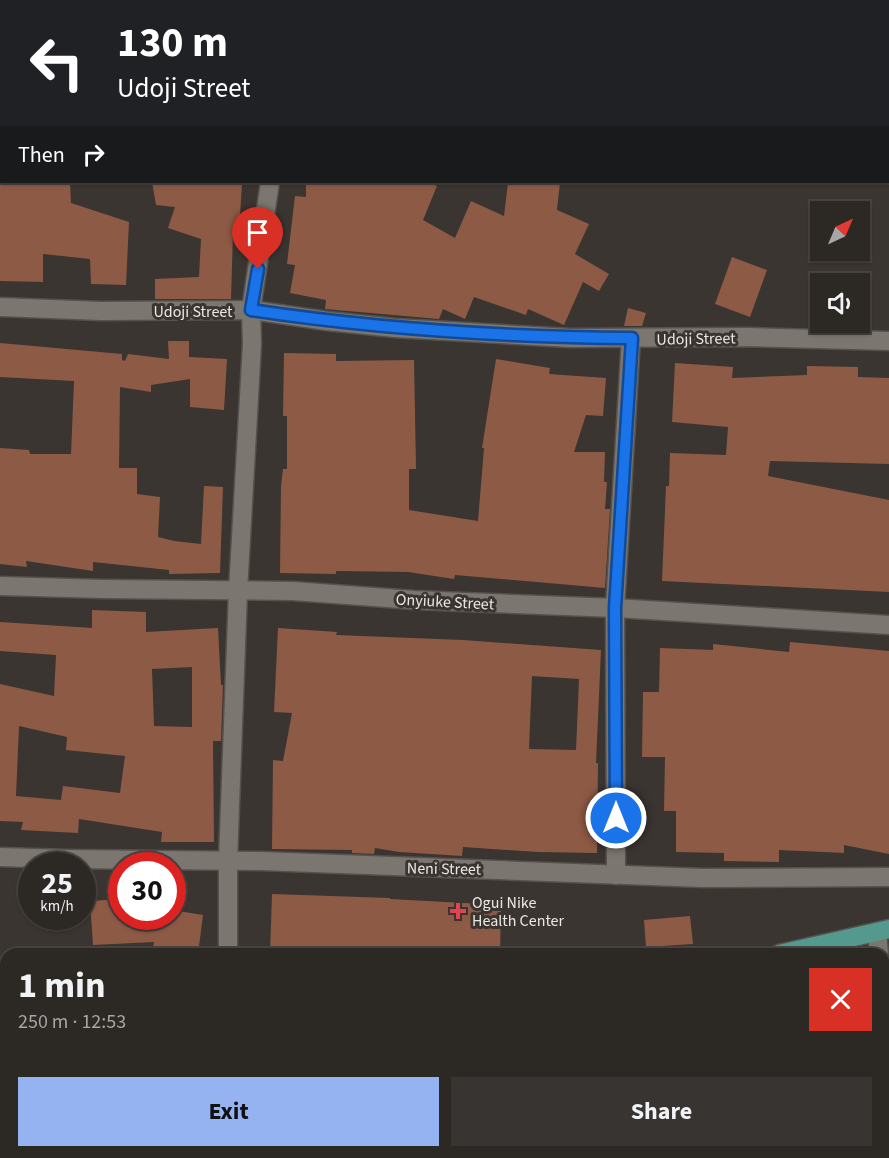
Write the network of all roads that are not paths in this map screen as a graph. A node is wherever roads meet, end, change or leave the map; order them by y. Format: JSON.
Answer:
{"nodes":[{"id":1,"x":270,"y":183,"type":"edge"},
{"id":2,"x":0,"y":307,"type":"edge"},
{"id":3,"x":251,"y":310,"type":"junction"},
{"id":4,"x":632,"y":338,"type":"junction"},
{"id":5,"x":889,"y":340,"type":"edge"},
{"id":6,"x":0,"y":586,"type":"edge"},
{"id":7,"x":238,"y":591,"type":"junction"},
{"id":8,"x":615,"y":608,"type":"junction"},
{"id":9,"x":889,"y":625,"type":"edge"},
{"id":10,"x":0,"y":857,"type":"edge"},
{"id":11,"x":228,"y":860,"type":"junction"},
{"id":12,"x":616,"y":875,"type":"junction"},
{"id":13,"x":889,"y":877,"type":"edge"},
{"id":14,"x":883,"y":931,"type":"edge"},
{"id":15,"x":228,"y":948,"type":"edge"},
{"id":16,"x":806,"y":948,"type":"edge"},
{"id":17,"x":880,"y":948,"type":"edge"}],
"edges":[{"from":1,"to":3,"type":"street"},
{"from":2,"to":3,"type":"street","name":"Udoji Street"},
{"from":3,"to":4,"type":"street","name":"Udoji Street"},
{"from":3,"to":7,"type":"street"},
{"from":4,"to":5,"type":"street","name":"Udoji Street"},
{"from":4,"to":8,"type":"street"},
{"from":6,"to":7,"type":"street","name":"Onyiuke Street"},
{"from":7,"to":8,"type":"street","name":"Onyiuke Street"},
{"from":7,"to":11,"type":"street"},
{"from":8,"to":9,"type":"street","name":"Onyiuke Street"},
{"from":8,"to":12,"type":"street"},
{"from":10,"to":11,"type":"street","name":"Neni Street"},
{"from":11,"to":12,"type":"street","name":"Neni Street"},
{"from":11,"to":15,"type":"street"},
{"from":12,"to":13,"type":"street","name":"Neni Street"},
{"from":14,"to":16,"type":"main road"},
{"from":14,"to":17,"type":"street"}]}
